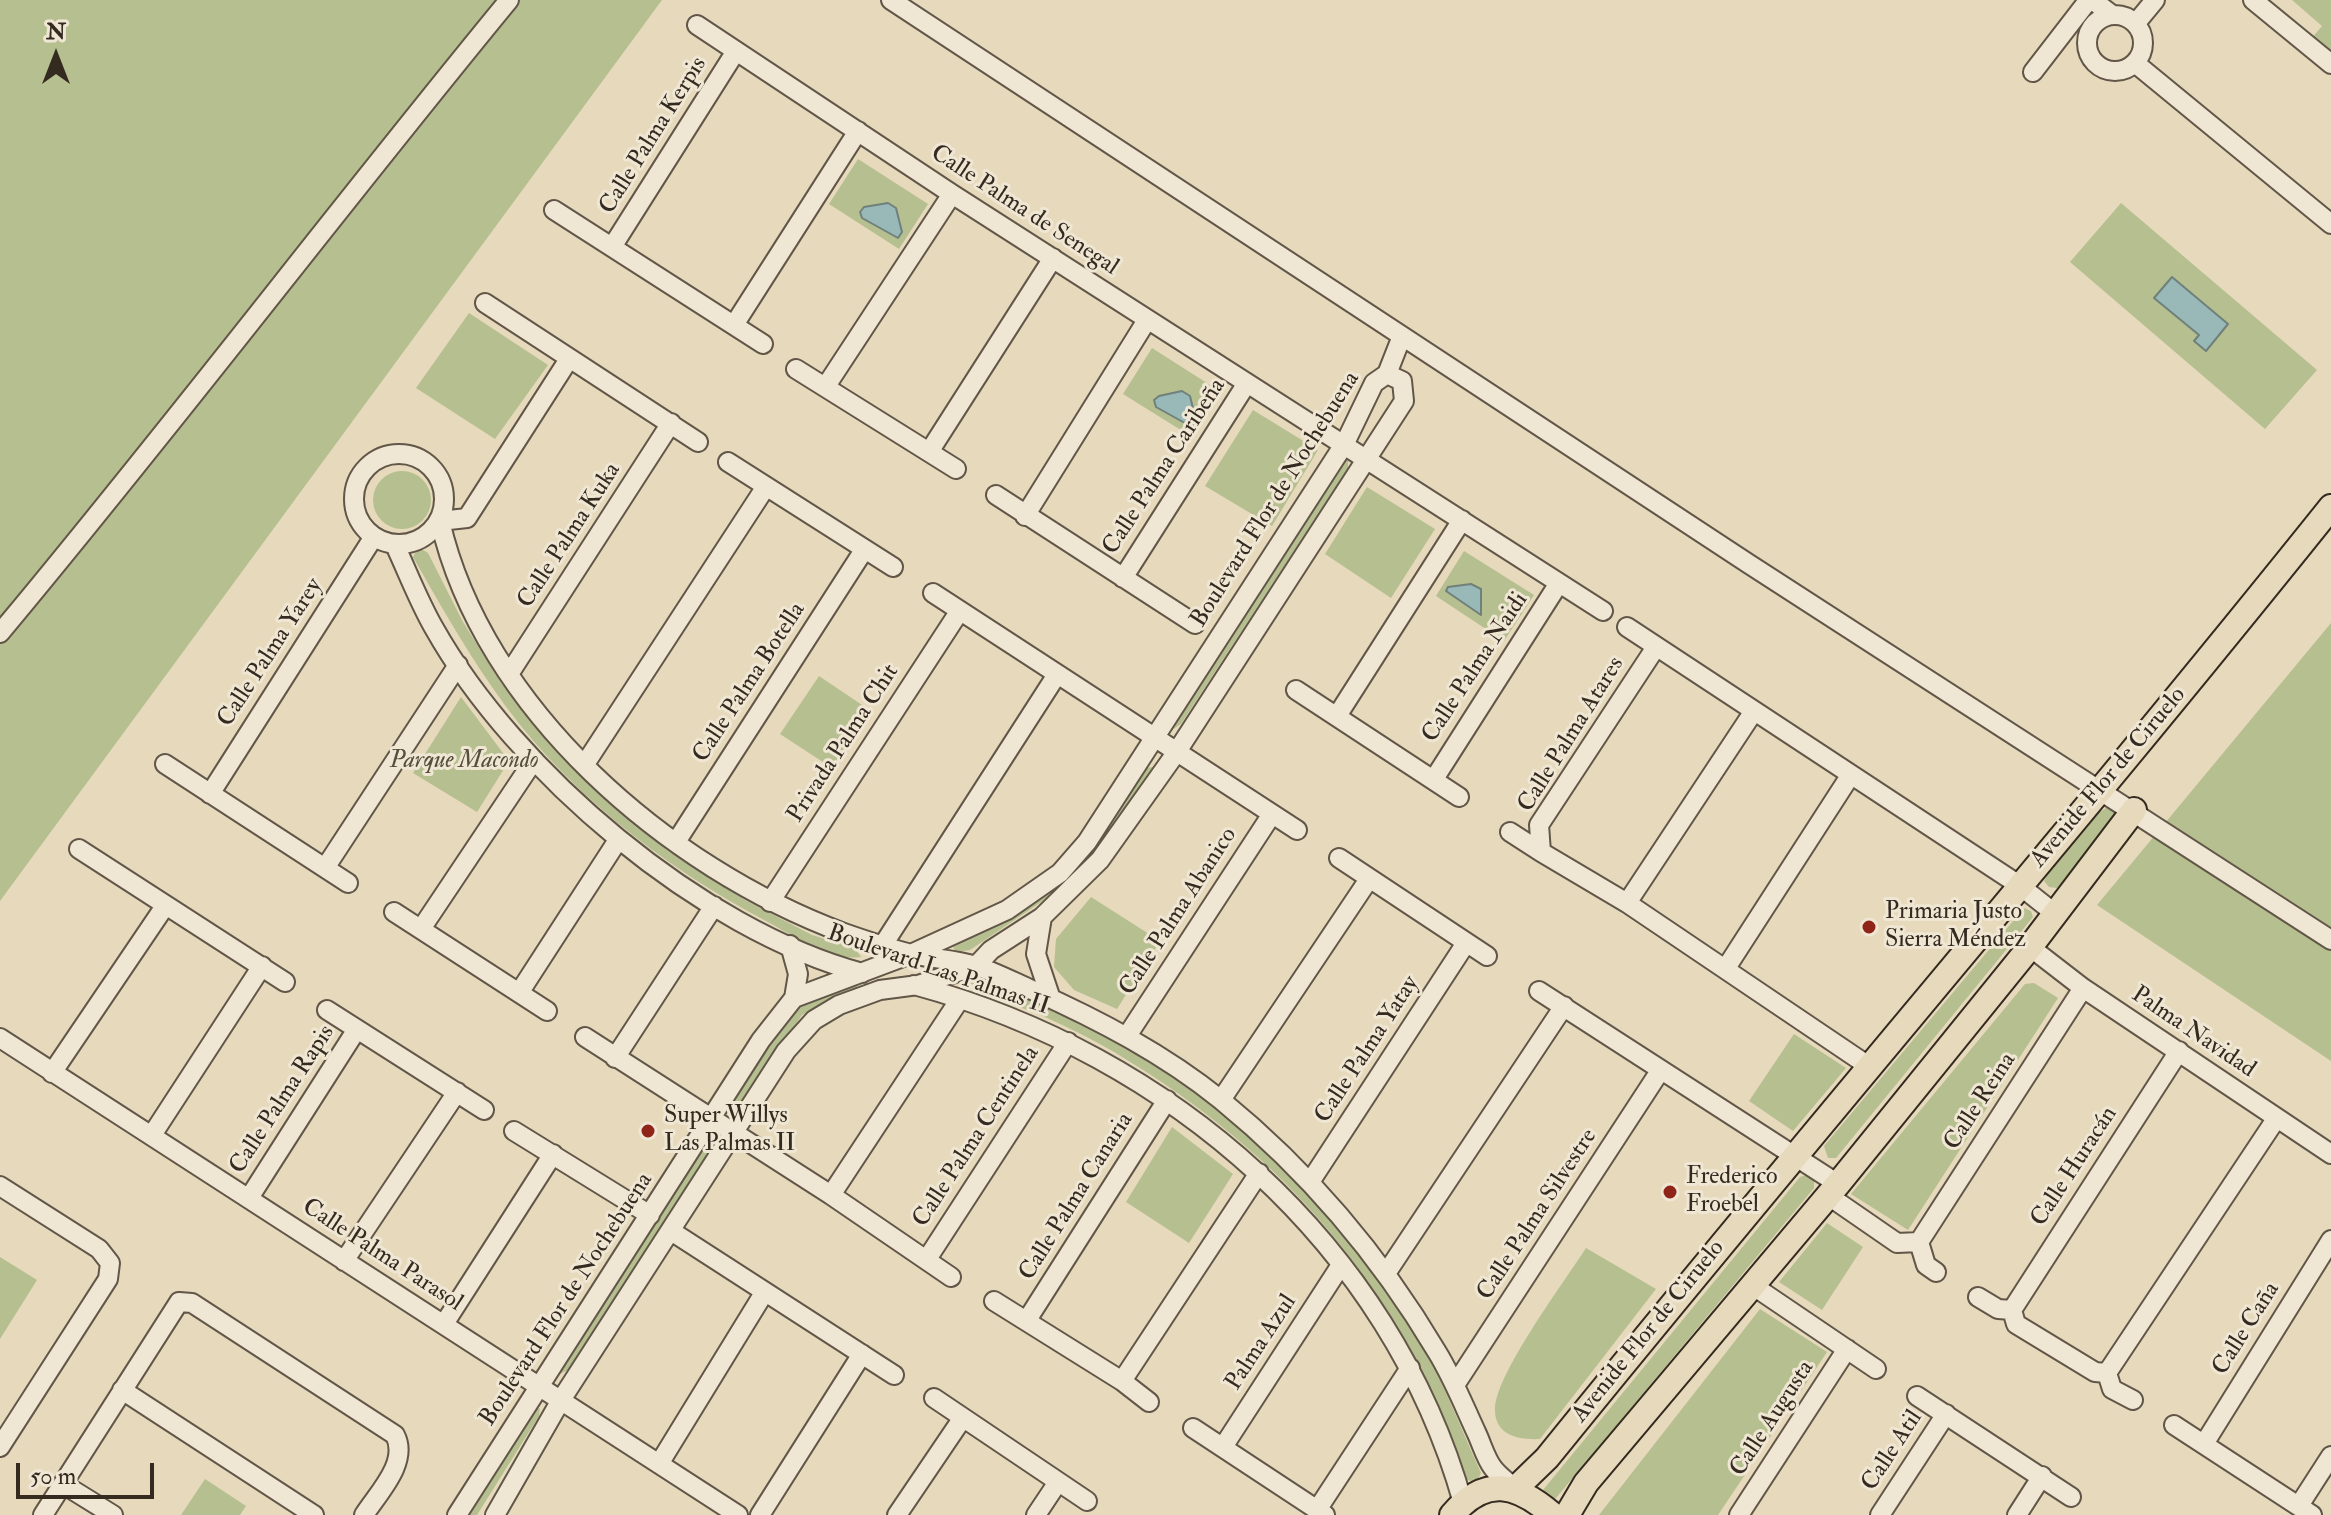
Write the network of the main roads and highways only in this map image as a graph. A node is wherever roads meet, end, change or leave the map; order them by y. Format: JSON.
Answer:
{"nodes":[{"id":1,"x":2331,"y":507,"type":"edge"},
{"id":2,"x":2134,"y":810,"type":"road end"},
{"id":3,"x":1515,"y":1489,"type":"junction"},
{"id":4,"x":1458,"y":1509,"type":"edge"},
{"id":5,"x":1553,"y":1515,"type":"edge"},
{"id":6,"x":1567,"y":1515,"type":"edge"}],
"edges":[{"from":1,"to":3,"type":"main road","name":"Avenide Flor de Ciruelo"},
{"from":2,"to":6,"type":"main road","name":"Avenide Flor de Ciruelo"},
{"from":3,"to":4,"type":"main road"},
{"from":3,"to":5,"type":"main road"}]}
